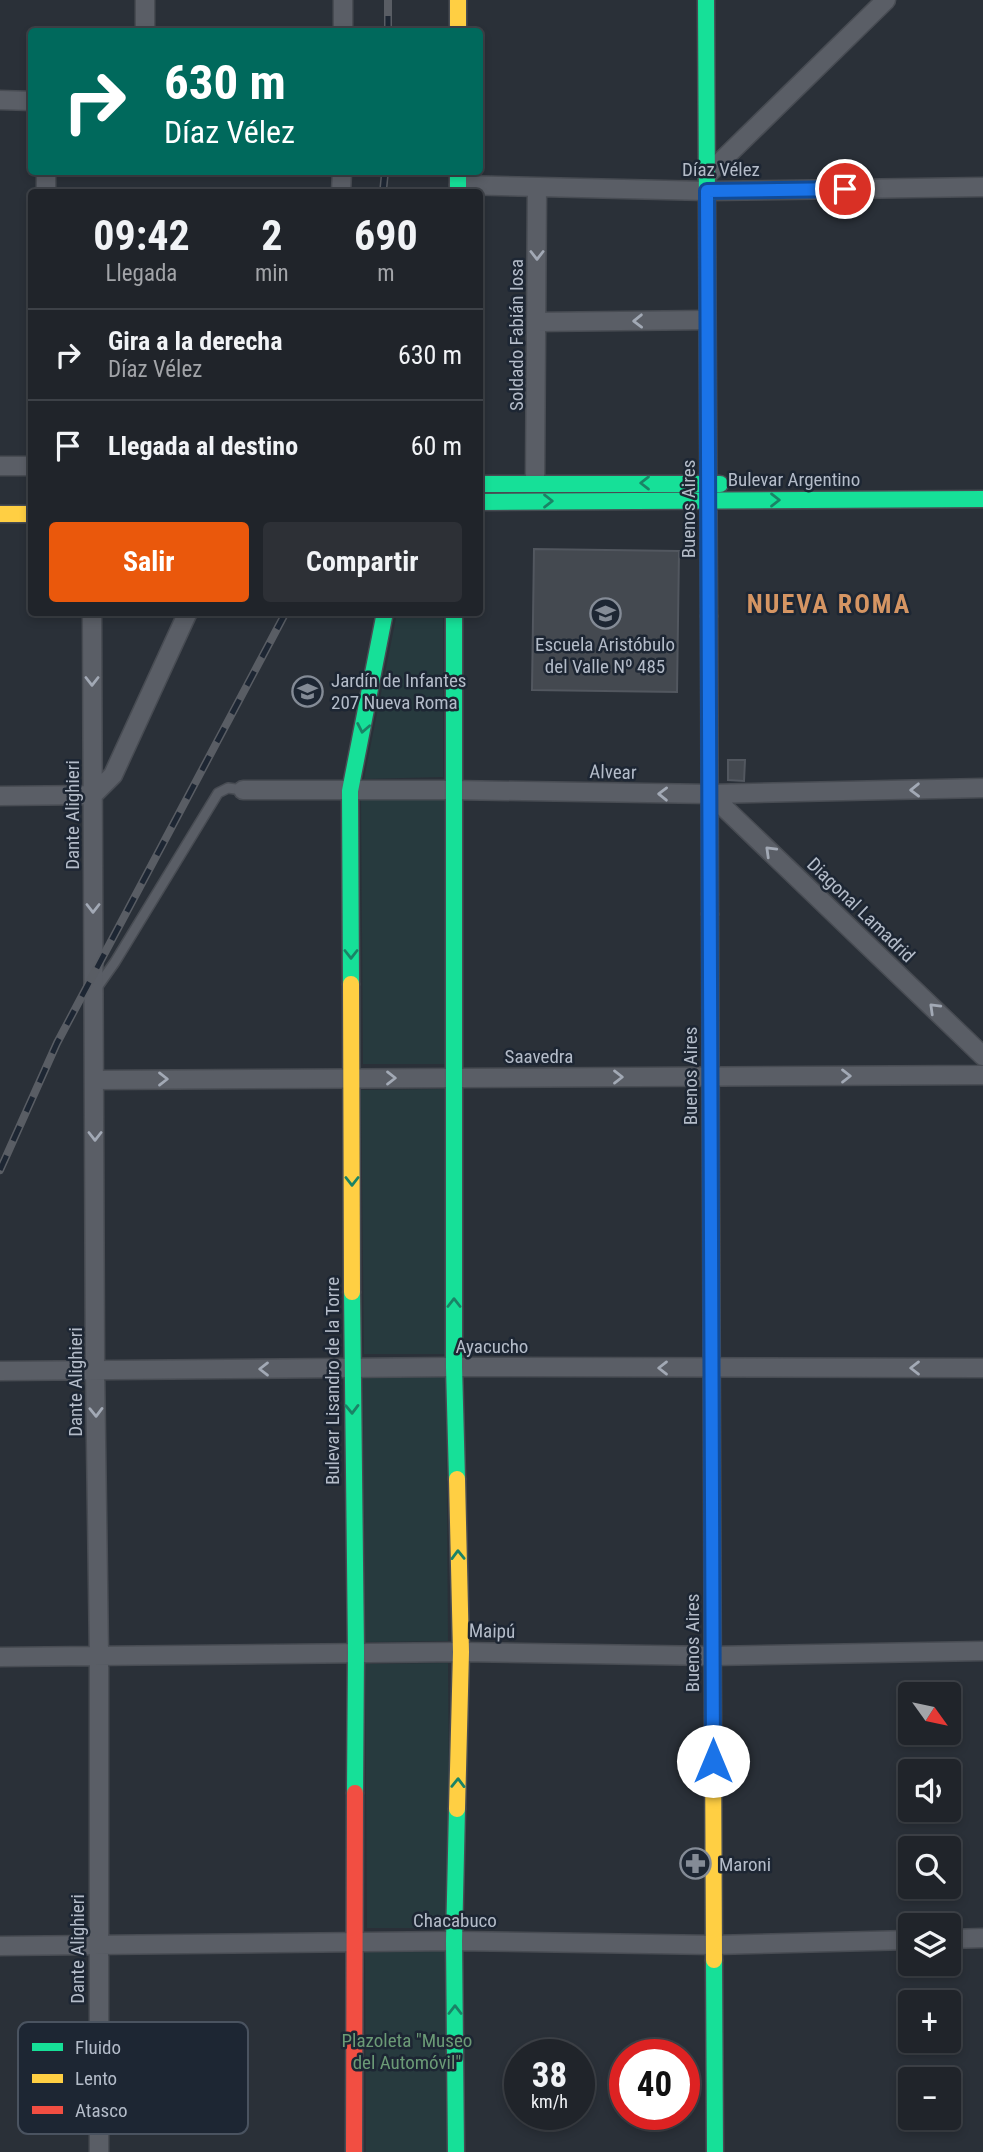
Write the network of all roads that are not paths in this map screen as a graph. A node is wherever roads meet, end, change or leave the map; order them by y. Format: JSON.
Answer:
{"nodes":[{"id":1,"x":145,"y":0,"type":"edge"},
{"id":2,"x":343,"y":0,"type":"edge"},
{"id":3,"x":458,"y":0,"type":"edge"},
{"id":4,"x":706,"y":0,"type":"edge"},
{"id":5,"x":886,"y":0,"type":"edge"},
{"id":6,"x":145,"y":28,"type":"edge"},
{"id":7,"x":342,"y":28,"type":"edge"},
{"id":8,"x":458,"y":28,"type":"edge"},
{"id":9,"x":0,"y":100,"type":"edge"},
{"id":10,"x":28,"y":100,"type":"edge"},
{"id":11,"x":458,"y":183,"type":"edge"},
{"id":12,"x":707,"y":183,"type":"junction"},
{"id":13,"x":537,"y":187,"type":"junction"},
{"id":14,"x":983,"y":187,"type":"edge"},
{"id":15,"x":706,"y":320,"type":"junction"},
{"id":16,"x":537,"y":322,"type":"junction"},
{"id":17,"x":0,"y":466,"type":"edge"},
{"id":18,"x":28,"y":466,"type":"edge"},
{"id":19,"x":536,"y":483,"type":"junction"},
{"id":20,"x":983,"y":483,"type":"edge"},
{"id":21,"x":483,"y":484,"type":"edge"},
{"id":22,"x":709,"y":484,"type":"junction"},
{"id":23,"x":735,"y":484,"type":"dead end"},
{"id":24,"x":873,"y":484,"type":"dead end"},
{"id":25,"x":983,"y":499,"type":"edge"},
{"id":26,"x":709,"y":500,"type":"junction"},
{"id":27,"x":483,"y":502,"type":"edge"},
{"id":28,"x":0,"y":514,"type":"edge"},
{"id":29,"x":28,"y":514,"type":"edge"},
{"id":30,"x":92,"y":616,"type":"edge"},
{"id":31,"x":186,"y":616,"type":"edge"},
{"id":32,"x":384,"y":616,"type":"edge"},
{"id":33,"x":454,"y":616,"type":"edge"},
{"id":34,"x":983,"y":788,"type":"edge"},
{"id":35,"x":243,"y":790,"type":"joint"},
{"id":36,"x":350,"y":790,"type":"junction"},
{"id":37,"x":452,"y":790,"type":"junction"},
{"id":38,"x":710,"y":794,"type":"junction"},
{"id":39,"x":93,"y":795,"type":"junction"},
{"id":40,"x":0,"y":796,"type":"edge"},
{"id":41,"x":94,"y":992,"type":"junction"},
{"id":42,"x":983,"y":1056,"type":"edge"},
{"id":43,"x":983,"y":1075,"type":"edge"},
{"id":44,"x":711,"y":1077,"type":"junction"},
{"id":45,"x":453,"y":1078,"type":"junction"},
{"id":46,"x":351,"y":1079,"type":"junction"},
{"id":47,"x":95,"y":1080,"type":"junction"},
{"id":48,"x":454,"y":1367,"type":"junction"},
{"id":49,"x":712,"y":1368,"type":"junction"},
{"id":50,"x":983,"y":1368,"type":"edge"},
{"id":51,"x":95,"y":1369,"type":"junction"},
{"id":52,"x":352,"y":1370,"type":"junction"},
{"id":53,"x":0,"y":1371,"type":"edge"},
{"id":54,"x":461,"y":1651,"type":"junction"},
{"id":55,"x":983,"y":1651,"type":"edge"},
{"id":56,"x":356,"y":1652,"type":"junction"},
{"id":57,"x":99,"y":1656,"type":"junction"},
{"id":58,"x":713,"y":1656,"type":"junction"},
{"id":59,"x":0,"y":1657,"type":"edge"},
{"id":60,"x":983,"y":1938,"type":"edge"},
{"id":61,"x":961,"y":1939,"type":"edge"},
{"id":62,"x":898,"y":1940,"type":"edge"},
{"id":63,"x":454,"y":1941,"type":"junction"},
{"id":64,"x":353,"y":1942,"type":"junction"},
{"id":65,"x":714,"y":1945,"type":"junction"},
{"id":66,"x":0,"y":1946,"type":"edge"},
{"id":67,"x":98,"y":1946,"type":"junction"},
{"id":68,"x":98,"y":2022,"type":"edge"},
{"id":69,"x":99,"y":2134,"type":"edge"},
{"id":70,"x":99,"y":2152,"type":"edge"},
{"id":71,"x":354,"y":2152,"type":"edge"},
{"id":72,"x":456,"y":2152,"type":"edge"},
{"id":73,"x":715,"y":2152,"type":"edge"}],
"edges":[{"from":1,"to":6,"type":"street"},
{"from":2,"to":7,"type":"street"},
{"from":3,"to":8,"type":"main road"},
{"from":4,"to":12,"type":"main road","name":"Buenos Aires"},
{"from":5,"to":12,"type":"street"},
{"from":9,"to":10,"type":"street"},
{"from":11,"to":13,"type":"street","name":"Díaz Vélez"},
{"from":12,"to":13,"type":"street","name":"Díaz Vélez"},
{"from":12,"to":14,"type":"street","name":"Díaz Vélez"},
{"from":12,"to":15,"type":"main road","name":"Buenos Aires"},
{"from":13,"to":16,"type":"street","name":"Soldado Fabián Iosa","one_way":true},
{"from":15,"to":16,"type":"street","one_way":true},
{"from":15,"to":22,"type":"main road","name":"Buenos Aires"},
{"from":16,"to":19,"type":"street","name":"Soldado Fabián Iosa"},
{"from":17,"to":18,"type":"street"},
{"from":19,"to":21,"type":"main road","name":"Bulevar Argentino"},
{"from":22,"to":19,"type":"main road","name":"Bulevar Argentino","one_way":true},
{"from":20,"to":24,"type":"main road","name":"Bulevar Argentino"},
{"from":22,"to":23,"type":"main road","name":"Bulevar Argentino"},
{"from":22,"to":26,"type":"main road","name":"Buenos Aires"},
{"from":26,"to":25,"type":"main road","name":"Bulevar Argentino","one_way":true},
{"from":27,"to":26,"type":"main road","name":"Bulevar Argentino","one_way":true},
{"from":26,"to":38,"type":"main road","name":"Buenos Aires"},
{"from":28,"to":29,"type":"main road"},
{"from":30,"to":39,"type":"street","name":"Dante Alighieri","one_way":true},
{"from":31,"to":39,"type":"street"},
{"from":32,"to":36,"type":"main road","name":"Bulevar Lisandro de la Torre","one_way":true},
{"from":33,"to":37,"type":"main road"},
{"from":34,"to":38,"type":"street","name":"Alvear","one_way":true},
{"from":35,"to":36,"type":"street","name":"Alvear"},
{"from":35,"to":41,"type":"lane"},
{"from":36,"to":37,"type":"street","name":"Alvear"},
{"from":36,"to":46,"type":"main road","name":"Bulevar Lisandro de la Torre","one_way":true},
{"from":38,"to":37,"type":"street","name":"Alvear","one_way":true},
{"from":37,"to":45,"type":"main road"},
{"from":42,"to":38,"type":"street","name":"Diagonal Lamadrid","one_way":true},
{"from":38,"to":44,"type":"main road","name":"Buenos Aires"},
{"from":39,"to":40,"type":"street"},
{"from":39,"to":41,"type":"street","name":"Dante Alighieri","one_way":true},
{"from":41,"to":47,"type":"street","name":"Dante Alighieri"},
{"from":44,"to":43,"type":"street","name":"Saavedra","one_way":true},
{"from":45,"to":44,"type":"street","name":"Saavedra","one_way":true},
{"from":44,"to":49,"type":"main road","name":"Buenos Aires"},
{"from":46,"to":45,"type":"street","name":"Saavedra","one_way":true},
{"from":48,"to":45,"type":"main road","one_way":true},
{"from":47,"to":46,"type":"street","name":"Saavedra","one_way":true},
{"from":46,"to":52,"type":"main road","name":"Bulevar Lisandro de la Torre","one_way":true},
{"from":47,"to":51,"type":"street","name":"Dante Alighieri","one_way":true},
{"from":49,"to":48,"type":"street","name":"Ayacucho","one_way":true},
{"from":48,"to":52,"type":"street","name":"Ayacucho"},
{"from":54,"to":48,"type":"main road","one_way":true},
{"from":50,"to":49,"type":"street","name":"Ayacucho","one_way":true},
{"from":49,"to":58,"type":"main road","name":"Buenos Aires"},
{"from":52,"to":51,"type":"street","name":"Ayacucho","one_way":true},
{"from":51,"to":53,"type":"street","name":"Ayacucho"},
{"from":51,"to":57,"type":"street","name":"Dante Alighieri","one_way":true},
{"from":52,"to":56,"type":"main road","name":"Bulevar Lisandro de la Torre","one_way":true},
{"from":54,"to":56,"type":"street","name":"Maipú"},
{"from":54,"to":58,"type":"street","name":"Maipú"},
{"from":63,"to":54,"type":"main road","one_way":true},
{"from":55,"to":58,"type":"street","name":"Maipú"},
{"from":56,"to":57,"type":"street","name":"Maipú"},
{"from":56,"to":64,"type":"main road","name":"Bulevar Lisandro de la Torre"},
{"from":57,"to":59,"type":"street","name":"Maipú"},
{"from":57,"to":67,"type":"street","name":"Dante Alighieri"},
{"from":58,"to":65,"type":"main road","name":"Buenos Aires"},
{"from":60,"to":61,"type":"street"},
{"from":62,"to":65,"type":"street","name":"Chacabuco"},
{"from":63,"to":64,"type":"street","name":"Chacabuco"},
{"from":63,"to":65,"type":"street","name":"Chacabuco"},
{"from":72,"to":63,"type":"main road","one_way":true},
{"from":64,"to":67,"type":"street","name":"Chacabuco"},
{"from":64,"to":71,"type":"main road","name":"Bulevar Lisandro de la Torre"},
{"from":65,"to":73,"type":"main road","name":"Buenos Aires"},
{"from":66,"to":67,"type":"street","name":"Chacabuco"},
{"from":67,"to":68,"type":"street","name":"Dante Alighieri"},
{"from":69,"to":70,"type":"street","name":"Dante Alighieri"}]}
